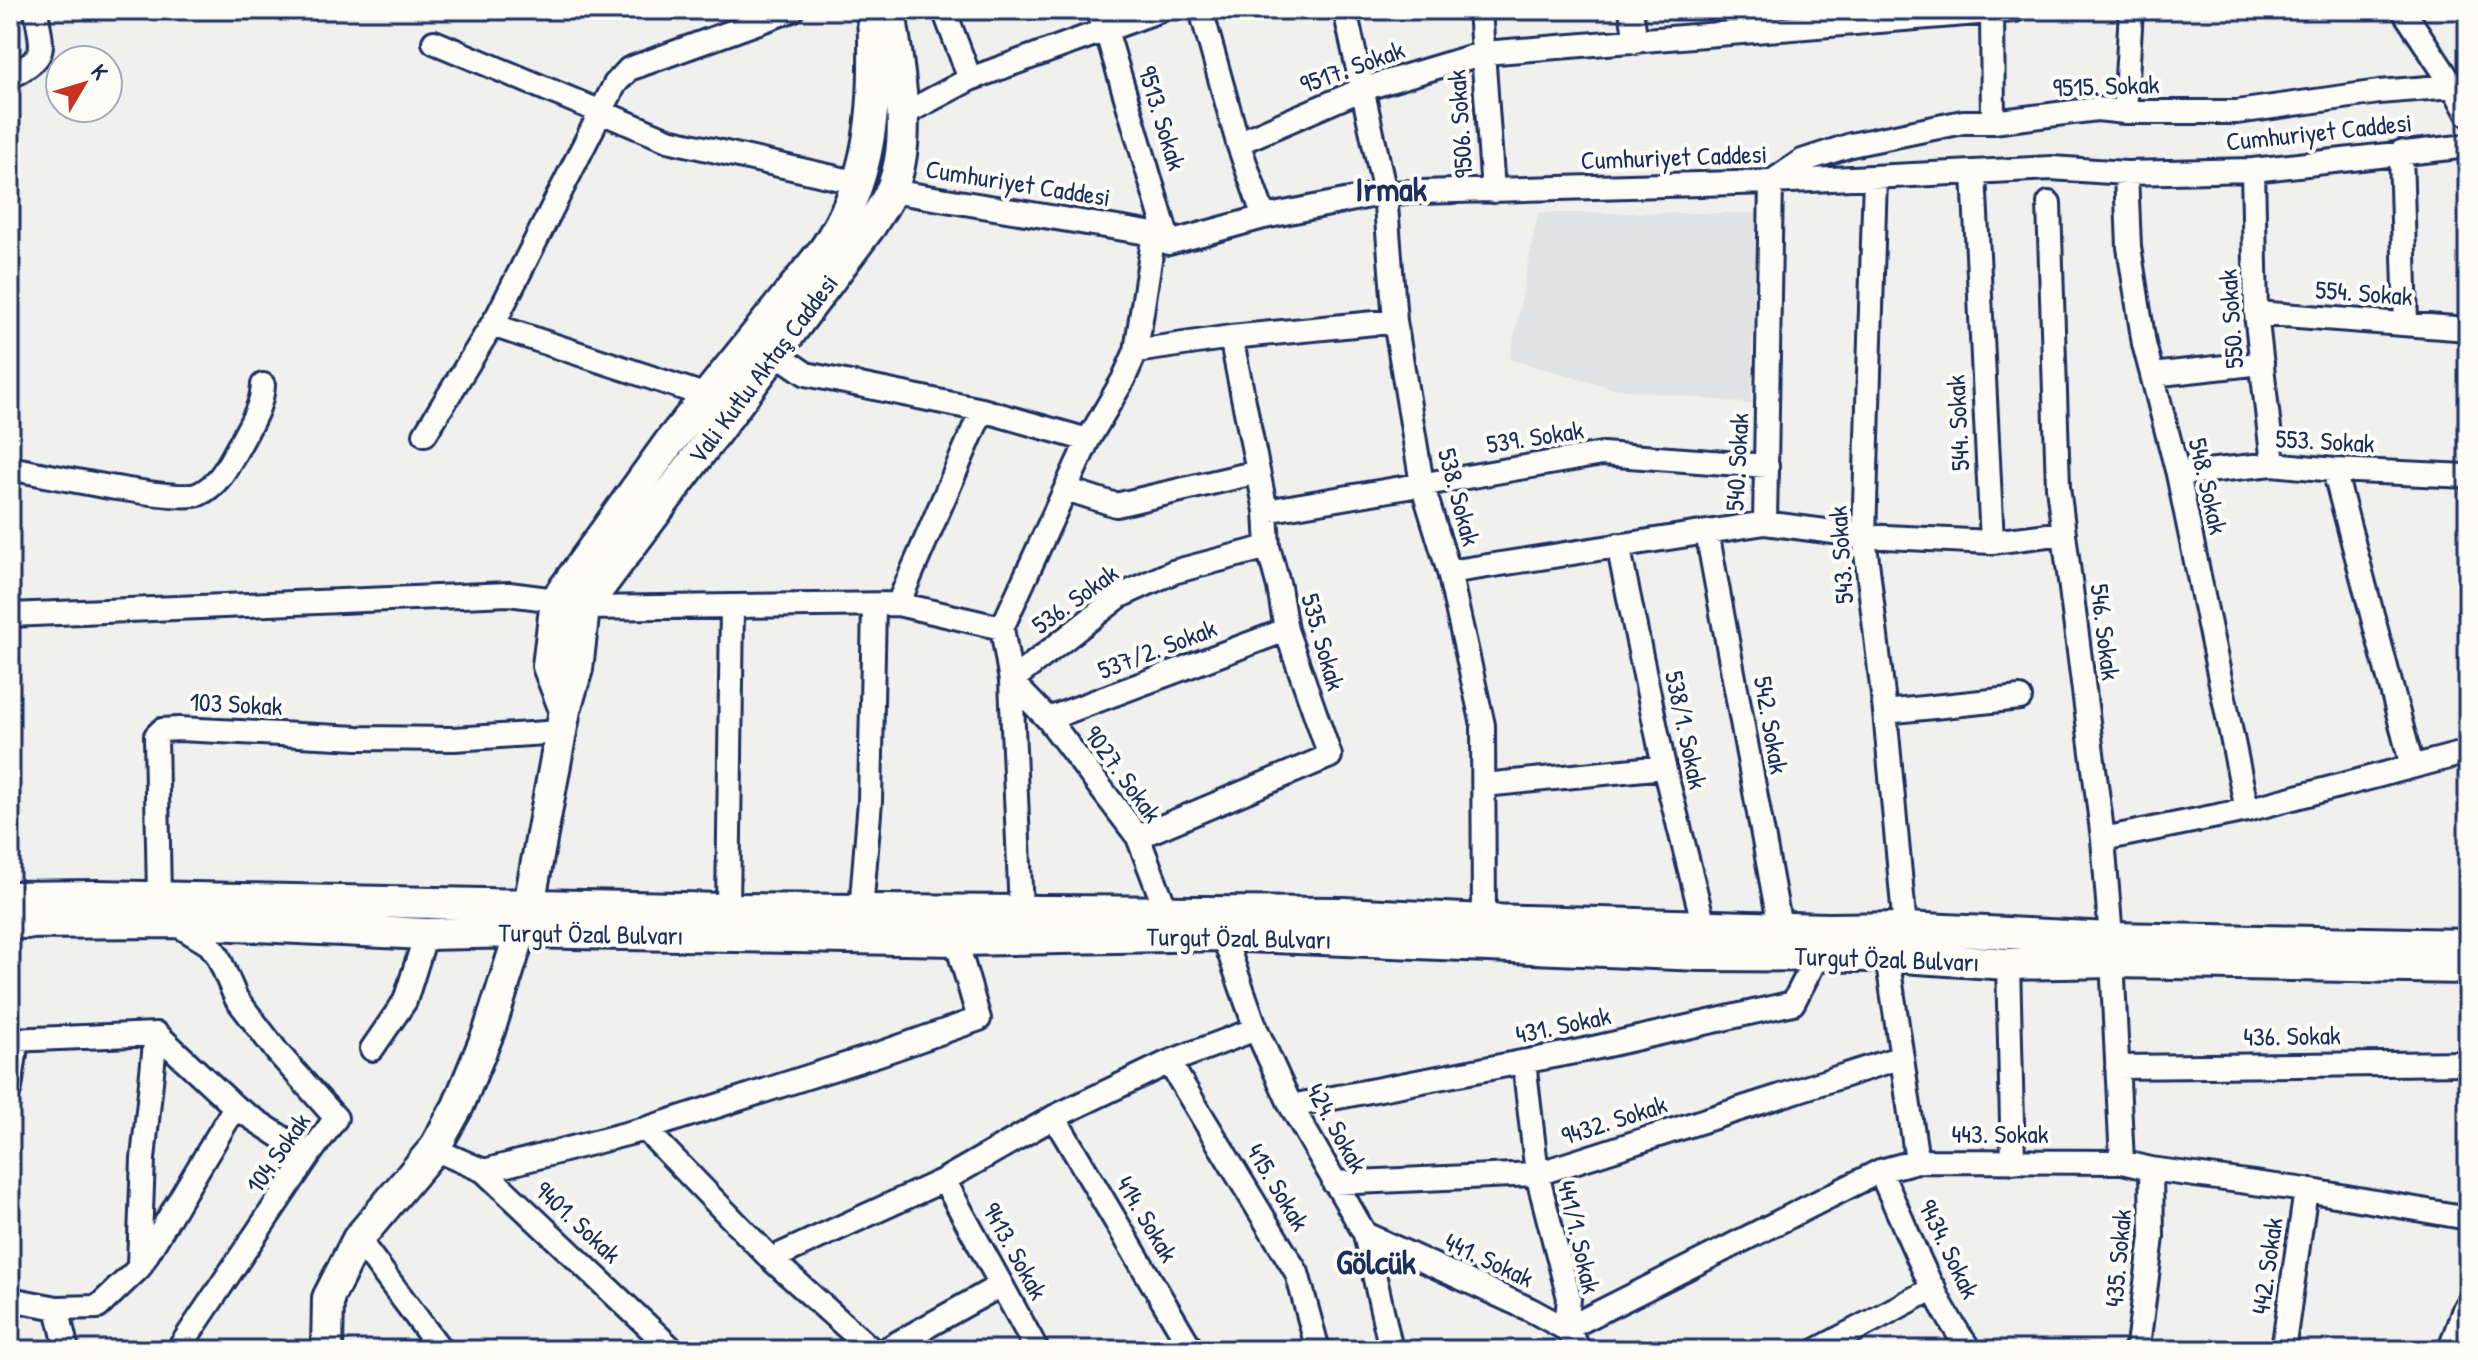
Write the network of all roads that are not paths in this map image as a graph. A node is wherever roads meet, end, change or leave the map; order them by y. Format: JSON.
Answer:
{"nodes":[{"id":1,"x":36,"y":10,"type":"edge"},
{"id":2,"x":792,"y":10,"type":"edge"},
{"id":3,"x":872,"y":10,"type":"edge"},
{"id":4,"x":890,"y":10,"type":"edge"},
{"id":5,"x":944,"y":10,"type":"edge"},
{"id":6,"x":1161,"y":10,"type":"edge"},
{"id":7,"x":1201,"y":10,"type":"edge"},
{"id":8,"x":1345,"y":10,"type":"edge"},
{"id":9,"x":1480,"y":10,"type":"edge"},
{"id":10,"x":1631,"y":10,"type":"edge"},
{"id":11,"x":2131,"y":10,"type":"edge"},
{"id":12,"x":2403,"y":10,"type":"edge"},
{"id":13,"x":2000,"y":11,"type":"edge"},
{"id":14,"x":1101,"y":20,"type":"edge"},
{"id":15,"x":434,"y":42,"type":"dead end"},
{"id":16,"x":1636,"y":42,"type":"junction"},
{"id":17,"x":1484,"y":53,"type":"junction"},
{"id":18,"x":10,"y":77,"type":"edge"},
{"id":19,"x":970,"y":79,"type":"junction"},
{"id":20,"x":2453,"y":86,"type":"junction"},
{"id":21,"x":1363,"y":89,"type":"junction"},
{"id":22,"x":601,"y":111,"type":"junction"},
{"id":23,"x":2125,"y":112,"type":"junction"},
{"id":24,"x":904,"y":114,"type":"junction"},
{"id":25,"x":2468,"y":114,"type":"edge"},
{"id":26,"x":1993,"y":122,"type":"junction"},
{"id":27,"x":1238,"y":143,"type":"junction"},
{"id":28,"x":2468,"y":146,"type":"edge"},
{"id":29,"x":2401,"y":152,"type":"junction"},
{"id":30,"x":2253,"y":170,"type":"junction"},
{"id":31,"x":1974,"y":173,"type":"junction"},
{"id":32,"x":2126,"y":173,"type":"junction"},
{"id":33,"x":1875,"y":177,"type":"junction"},
{"id":34,"x":1771,"y":182,"type":"junction"},
{"id":35,"x":859,"y":183,"type":"junction"},
{"id":36,"x":891,"y":191,"type":"junction"},
{"id":37,"x":1493,"y":191,"type":"junction"},
{"id":38,"x":1385,"y":193,"type":"junction"},
{"id":39,"x":2049,"y":203,"type":"dead end"},
{"id":40,"x":1264,"y":217,"type":"junction"},
{"id":41,"x":1162,"y":238,"type":"junction"},
{"id":42,"x":2256,"y":313,"type":"junction"},
{"id":43,"x":1395,"y":321,"type":"junction"},
{"id":44,"x":2406,"y":323,"type":"junction"},
{"id":45,"x":492,"y":325,"type":"junction"},
{"id":46,"x":2468,"y":329,"type":"edge"},
{"id":47,"x":1231,"y":337,"type":"junction"},
{"id":48,"x":1136,"y":351,"type":"junction"},
{"id":49,"x":774,"y":352,"type":"junction"},
{"id":50,"x":2262,"y":363,"type":"junction"},
{"id":51,"x":2152,"y":375,"type":"junction"},
{"id":52,"x":263,"y":385,"type":"dead end"},
{"id":53,"x":707,"y":396,"type":"junction"},
{"id":54,"x":982,"y":410,"type":"junction"},
{"id":55,"x":425,"y":434,"type":"dead end"},
{"id":56,"x":1088,"y":440,"type":"junction"},
{"id":57,"x":2273,"y":464,"type":"junction"},
{"id":58,"x":1767,"y":466,"type":"junction"},
{"id":59,"x":10,"y":468,"type":"edge"},
{"id":60,"x":2334,"y":470,"type":"junction"},
{"id":61,"x":1258,"y":472,"type":"junction"},
{"id":62,"x":2178,"y":474,"type":"junction"},
{"id":63,"x":2468,"y":476,"type":"edge"},
{"id":64,"x":1422,"y":484,"type":"junction"},
{"id":65,"x":1066,"y":489,"type":"junction"},
{"id":66,"x":1266,"y":511,"type":"junction"},
{"id":67,"x":1765,"y":523,"type":"junction"},
{"id":68,"x":1707,"y":532,"type":"junction"},
{"id":69,"x":2064,"y":533,"type":"junction"},
{"id":70,"x":1864,"y":536,"type":"junction"},
{"id":71,"x":1992,"y":542,"type":"junction"},
{"id":72,"x":1618,"y":545,"type":"junction"},
{"id":73,"x":1268,"y":547,"type":"junction"},
{"id":74,"x":1449,"y":572,"type":"junction"},
{"id":75,"x":570,"y":604,"type":"junction"},
{"id":76,"x":898,"y":604,"type":"junction"},
{"id":77,"x":874,"y":605,"type":"junction"},
{"id":78,"x":732,"y":606,"type":"junction"},
{"id":79,"x":10,"y":615,"type":"edge"},
{"id":80,"x":1002,"y":628,"type":"junction"},
{"id":81,"x":1286,"y":630,"type":"junction"},
{"id":82,"x":1011,"y":681,"type":"junction"},
{"id":83,"x":2020,"y":698,"type":"dead end"},
{"id":84,"x":1885,"y":712,"type":"junction"},
{"id":85,"x":1048,"y":719,"type":"junction"},
{"id":86,"x":563,"y":721,"type":"junction"},
{"id":87,"x":2468,"y":752,"type":"edge"},
{"id":88,"x":2412,"y":766,"type":"junction"},
{"id":89,"x":1664,"y":767,"type":"junction"},
{"id":90,"x":1484,"y":785,"type":"junction"},
{"id":91,"x":2247,"y":810,"type":"junction"},
{"id":92,"x":1138,"y":837,"type":"junction"},
{"id":93,"x":2103,"y":839,"type":"junction"},
{"id":94,"x":10,"y":897,"type":"edge"},
{"id":95,"x":728,"y":909,"type":"junction"},
{"id":96,"x":166,"y":910,"type":"junction"},
{"id":97,"x":861,"y":911,"type":"junction"},
{"id":98,"x":1021,"y":911,"type":"junction"},
{"id":99,"x":1167,"y":913,"type":"junction"},
{"id":100,"x":525,"y":919,"type":"junction"},
{"id":101,"x":1484,"y":920,"type":"junction"},
{"id":102,"x":10,"y":923,"type":"edge"},
{"id":103,"x":1704,"y":926,"type":"junction"},
{"id":104,"x":1780,"y":927,"type":"junction"},
{"id":105,"x":1905,"y":928,"type":"junction"},
{"id":106,"x":426,"y":934,"type":"junction"},
{"id":107,"x":1223,"y":935,"type":"junction"},
{"id":108,"x":956,"y":940,"type":"junction"},
{"id":109,"x":2468,"y":945,"type":"edge"},
{"id":110,"x":2112,"y":950,"type":"junction"},
{"id":111,"x":1818,"y":955,"type":"junction"},
{"id":112,"x":1887,"y":956,"type":"junction"},
{"id":113,"x":2008,"y":964,"type":"junction"},
{"id":114,"x":2468,"y":968,"type":"edge"},
{"id":115,"x":1256,"y":1029,"type":"junction"},
{"id":116,"x":156,"y":1034,"type":"junction"},
{"id":117,"x":14,"y":1040,"type":"edge"},
{"id":118,"x":372,"y":1049,"type":"dead end"},
{"id":119,"x":1902,"y":1057,"type":"junction"},
{"id":120,"x":1169,"y":1062,"type":"junction"},
{"id":121,"x":1524,"y":1062,"type":"junction"},
{"id":122,"x":2468,"y":1063,"type":"edge"},
{"id":123,"x":2117,"y":1067,"type":"junction"},
{"id":124,"x":10,"y":1088,"type":"edge"},
{"id":125,"x":1291,"y":1106,"type":"junction"},
{"id":126,"x":235,"y":1107,"type":"junction"},
{"id":127,"x":1054,"y":1117,"type":"junction"},
{"id":128,"x":645,"y":1129,"type":"junction"},
{"id":129,"x":434,"y":1149,"type":"junction"},
{"id":130,"x":309,"y":1155,"type":"junction"},
{"id":131,"x":1917,"y":1161,"type":"junction"},
{"id":132,"x":2013,"y":1162,"type":"junction"},
{"id":133,"x":2122,"y":1162,"type":"junction"},
{"id":134,"x":2151,"y":1169,"type":"junction"},
{"id":135,"x":484,"y":1171,"type":"junction"},
{"id":136,"x":1880,"y":1171,"type":"junction"},
{"id":137,"x":1537,"y":1174,"type":"junction"},
{"id":138,"x":944,"y":1180,"type":"junction"},
{"id":139,"x":1334,"y":1183,"type":"junction"},
{"id":140,"x":2306,"y":1190,"type":"junction"},
{"id":141,"x":2468,"y":1218,"type":"edge"},
{"id":142,"x":1365,"y":1234,"type":"junction"},
{"id":143,"x":358,"y":1239,"type":"junction"},
{"id":144,"x":771,"y":1259,"type":"junction"},
{"id":145,"x":139,"y":1268,"type":"junction"},
{"id":146,"x":1001,"y":1285,"type":"junction"},
{"id":147,"x":1934,"y":1288,"type":"junction"},
{"id":148,"x":10,"y":1299,"type":"edge"},
{"id":149,"x":57,"y":1308,"type":"junction"},
{"id":150,"x":2468,"y":1310,"type":"edge"},
{"id":151,"x":1566,"y":1329,"type":"junction"},
{"id":152,"x":1962,"y":1346,"type":"edge"},
{"id":153,"x":1035,"y":1349,"type":"edge"},
{"id":154,"x":67,"y":1350,"type":"edge"},
{"id":155,"x":178,"y":1350,"type":"edge"},
{"id":156,"x":327,"y":1350,"type":"edge"},
{"id":157,"x":441,"y":1350,"type":"edge"},
{"id":158,"x":673,"y":1350,"type":"edge"},
{"id":159,"x":872,"y":1350,"type":"edge"},
{"id":160,"x":885,"y":1350,"type":"edge"},
{"id":161,"x":1192,"y":1350,"type":"edge"},
{"id":162,"x":1318,"y":1350,"type":"edge"},
{"id":163,"x":1391,"y":1350,"type":"edge"},
{"id":164,"x":1580,"y":1350,"type":"edge"},
{"id":165,"x":1817,"y":1350,"type":"edge"},
{"id":166,"x":2135,"y":1350,"type":"edge"},
{"id":167,"x":2283,"y":1350,"type":"edge"},
{"id":168,"x":2454,"y":1350,"type":"edge"}],
"edges":[{"from":1,"to":18,"type":"street"},
{"from":2,"to":22,"type":"street"},
{"from":3,"to":35,"type":"street","name":"Vali Kutlu Aktaş Caddesi"},
{"from":4,"to":24,"type":"street","name":"Vali Kutlu Aktaş Caddesi"},
{"from":5,"to":19,"type":"street"},
{"from":6,"to":14,"type":"street"},
{"from":7,"to":27,"type":"street"},
{"from":8,"to":21,"type":"street","name":"538. Sokak"},
{"from":9,"to":17,"type":"street","name":"9506. Sokak"},
{"from":10,"to":16,"type":"street"},
{"from":11,"to":23,"type":"street"},
{"from":12,"to":20,"type":"street"},
{"from":13,"to":16,"type":"street","name":"9517. Sokak"},
{"from":13,"to":26,"type":"street"},
{"from":14,"to":19,"type":"street"},
{"from":14,"to":41,"type":"street","name":"9513. Sokak"},
{"from":15,"to":22,"type":"street"},
{"from":16,"to":17,"type":"street","name":"9517. Sokak"},
{"from":17,"to":21,"type":"street","name":"9517. Sokak"},
{"from":17,"to":37,"type":"street","name":"9506. Sokak"},
{"from":19,"to":24,"type":"street"},
{"from":20,"to":23,"type":"street","name":"9515. Sokak"},
{"from":20,"to":25,"type":"street"},
{"from":21,"to":27,"type":"street","name":"9517. Sokak"},
{"from":21,"to":38,"type":"street","name":"538. Sokak"},
{"from":22,"to":35,"type":"street"},
{"from":22,"to":45,"type":"street"},
{"from":23,"to":26,"type":"street","name":"9515. Sokak"},
{"from":24,"to":36,"type":"street","name":"Vali Kutlu Aktaş Caddesi"},
{"from":26,"to":34,"type":"street","name":"9515. Sokak"},
{"from":27,"to":40,"type":"street"},
{"from":28,"to":29,"type":"street","name":"Cumhuriyet Caddesi"},
{"from":29,"to":30,"type":"street","name":"Cumhuriyet Caddesi"},
{"from":29,"to":44,"type":"street"},
{"from":30,"to":32,"type":"street","name":"Cumhuriyet Caddesi"},
{"from":30,"to":42,"type":"street","name":"550. Sokak"},
{"from":31,"to":32,"type":"street","name":"Cumhuriyet Caddesi"},
{"from":31,"to":33,"type":"street","name":"Cumhuriyet Caddesi"},
{"from":31,"to":71,"type":"street","name":"544. Sokak"},
{"from":32,"to":51,"type":"street","name":"548. Sokak"},
{"from":33,"to":34,"type":"street","name":"Cumhuriyet Caddesi"},
{"from":33,"to":70,"type":"street","name":"543. Sokak"},
{"from":34,"to":37,"type":"street","name":"Cumhuriyet Caddesi"},
{"from":34,"to":58,"type":"street","name":"540. Sokak"},
{"from":35,"to":36,"type":"street"},
{"from":35,"to":53,"type":"street","name":"Vali Kutlu Aktaş Caddesi"},
{"from":36,"to":41,"type":"street","name":"Cumhuriyet Caddesi"},
{"from":36,"to":49,"type":"street","name":"Vali Kutlu Aktaş Caddesi"},
{"from":37,"to":38,"type":"street","name":"Cumhuriyet Caddesi"},
{"from":38,"to":40,"type":"street","name":"Cumhuriyet Caddesi"},
{"from":38,"to":43,"type":"street","name":"538. Sokak"},
{"from":39,"to":69,"type":"street","name":"546. Sokak"},
{"from":40,"to":41,"type":"street","name":"Cumhuriyet Caddesi"},
{"from":41,"to":48,"type":"street"},
{"from":42,"to":44,"type":"street","name":"554. Sokak"},
{"from":42,"to":50,"type":"street","name":"550. Sokak"},
{"from":43,"to":47,"type":"street"},
{"from":43,"to":64,"type":"street","name":"538. Sokak"},
{"from":44,"to":46,"type":"street","name":"554. Sokak"},
{"from":45,"to":53,"type":"street"},
{"from":45,"to":55,"type":"street"},
{"from":47,"to":48,"type":"street"},
{"from":47,"to":61,"type":"street","name":"535. Sokak"},
{"from":48,"to":56,"type":"street"},
{"from":49,"to":54,"type":"street"},
{"from":49,"to":75,"type":"street","name":"Vali Kutlu Aktaş Caddesi"},
{"from":50,"to":51,"type":"street"},
{"from":50,"to":57,"type":"street","name":"550. Sokak"},
{"from":51,"to":62,"type":"street","name":"548. Sokak"},
{"from":52,"to":59,"type":"street"},
{"from":53,"to":75,"type":"street","name":"Vali Kutlu Aktaş Caddesi"},
{"from":54,"to":56,"type":"street"},
{"from":54,"to":76,"type":"street"},
{"from":56,"to":65,"type":"street"},
{"from":57,"to":60,"type":"street","name":"553. Sokak"},
{"from":57,"to":62,"type":"street","name":"553. Sokak"},
{"from":58,"to":64,"type":"street","name":"539. Sokak"},
{"from":58,"to":67,"type":"street","name":"540. Sokak"},
{"from":60,"to":63,"type":"street","name":"553. Sokak"},
{"from":60,"to":88,"type":"street"},
{"from":61,"to":65,"type":"street"},
{"from":61,"to":66,"type":"street","name":"535. Sokak"},
{"from":62,"to":91,"type":"street","name":"548. Sokak"},
{"from":64,"to":66,"type":"street","name":"539. Sokak"},
{"from":64,"to":74,"type":"street","name":"538. Sokak"},
{"from":65,"to":80,"type":"street"},
{"from":66,"to":73,"type":"street","name":"535. Sokak"},
{"from":67,"to":68,"type":"street","name":"540. Sokak"},
{"from":67,"to":70,"type":"street"},
{"from":68,"to":72,"type":"street","name":"540. Sokak"},
{"from":68,"to":104,"type":"street","name":"542. Sokak"},
{"from":69,"to":71,"type":"street"},
{"from":69,"to":93,"type":"street","name":"546. Sokak"},
{"from":70,"to":71,"type":"street"},
{"from":70,"to":84,"type":"street","name":"543. Sokak"},
{"from":72,"to":74,"type":"street","name":"540. Sokak"},
{"from":72,"to":89,"type":"street","name":"538/1. Sokak"},
{"from":73,"to":81,"type":"street","name":"535. Sokak"},
{"from":73,"to":82,"type":"street","name":"536. Sokak"},
{"from":74,"to":90,"type":"street","name":"538. Sokak"},
{"from":75,"to":78,"type":"street"},
{"from":75,"to":79,"type":"street"},
{"from":75,"to":86,"type":"street","name":"Vali Kutlu Aktaş Caddesi"},
{"from":76,"to":77,"type":"street"},
{"from":76,"to":80,"type":"street"},
{"from":77,"to":78,"type":"street"},
{"from":77,"to":97,"type":"street"},
{"from":78,"to":95,"type":"street"},
{"from":80,"to":82,"type":"street"},
{"from":81,"to":85,"type":"street","name":"537/2. Sokak"},
{"from":81,"to":92,"type":"street","name":"535. Sokak"},
{"from":82,"to":85,"type":"street","name":"9027. Sokak"},
{"from":82,"to":98,"type":"street"},
{"from":83,"to":84,"type":"street"},
{"from":84,"to":105,"type":"street","name":"543. Sokak"},
{"from":85,"to":92,"type":"street","name":"9027. Sokak"},
{"from":86,"to":96,"type":"street","name":"103 Sokak"},
{"from":86,"to":100,"type":"street"},
{"from":87,"to":88,"type":"street"},
{"from":88,"to":91,"type":"street"},
{"from":89,"to":90,"type":"street"},
{"from":89,"to":103,"type":"street","name":"538/1. Sokak"},
{"from":90,"to":101,"type":"street","name":"538. Sokak"},
{"from":91,"to":93,"type":"street"},
{"from":92,"to":99,"type":"street","name":"9027. Sokak"},
{"from":93,"to":110,"type":"street","name":"546. Sokak"},
{"from":94,"to":96,"type":"street","name":"Turgut Özal Bulvarı"},
{"from":95,"to":97,"type":"street","name":"Turgut Özal Bulvarı"},
{"from":95,"to":100,"type":"street","name":"Turgut Özal Bulvarı"},
{"from":96,"to":100,"type":"street","name":"Turgut Özal Bulvarı"},
{"from":96,"to":102,"type":"street","name":"Turgut Özal Bulvarı"},
{"from":96,"to":106,"type":"street","name":"Turgut Özal Bulvarı"},
{"from":96,"to":130,"type":"street","name":"104 Sokak"},
{"from":97,"to":98,"type":"street","name":"Turgut Özal Bulvarı"},
{"from":98,"to":99,"type":"street","name":"Turgut Özal Bulvarı"},
{"from":99,"to":101,"type":"street","name":"Turgut Özal Bulvarı"},
{"from":100,"to":106,"type":"street","name":"Turgut Özal Bulvarı"},
{"from":100,"to":108,"type":"street","name":"Turgut Özal Bulvarı"},
{"from":100,"to":129,"type":"street"},
{"from":101,"to":103,"type":"street","name":"Turgut Özal Bulvarı"},
{"from":103,"to":104,"type":"street","name":"Turgut Özal Bulvarı"},
{"from":104,"to":105,"type":"street","name":"Turgut Özal Bulvarı"},
{"from":105,"to":110,"type":"street","name":"Turgut Özal Bulvarı"},
{"from":106,"to":118,"type":"street"},
{"from":107,"to":108,"type":"street","name":"Turgut Özal Bulvarı"},
{"from":107,"to":111,"type":"street","name":"Turgut Özal Bulvarı"},
{"from":107,"to":115,"type":"street","name":"424. Sokak"},
{"from":108,"to":128,"type":"street"},
{"from":109,"to":110,"type":"street","name":"Turgut Özal Bulvarı"},
{"from":110,"to":113,"type":"street","name":"Turgut Özal Bulvarı"},
{"from":110,"to":114,"type":"street","name":"Turgut Özal Bulvarı"},
{"from":110,"to":123,"type":"street","name":"546. Sokak"},
{"from":111,"to":112,"type":"street","name":"Turgut Özal Bulvarı"},
{"from":111,"to":121,"type":"street","name":"431. Sokak"},
{"from":112,"to":113,"type":"street","name":"Turgut Özal Bulvarı"},
{"from":112,"to":119,"type":"street"},
{"from":113,"to":132,"type":"street"},
{"from":115,"to":120,"type":"street"},
{"from":115,"to":125,"type":"street","name":"424. Sokak"},
{"from":116,"to":117,"type":"street"},
{"from":116,"to":126,"type":"street"},
{"from":116,"to":145,"type":"street"},
{"from":117,"to":124,"type":"street"},
{"from":119,"to":131,"type":"street"},
{"from":119,"to":137,"type":"street","name":"9432. Sokak"},
{"from":120,"to":127,"type":"street"},
{"from":120,"to":162,"type":"street","name":"415. Sokak"},
{"from":121,"to":125,"type":"street","name":"431. Sokak"},
{"from":121,"to":137,"type":"street","name":"441/1. Sokak"},
{"from":122,"to":123,"type":"street","name":"436. Sokak"},
{"from":123,"to":133,"type":"street","name":"546. Sokak"},
{"from":125,"to":139,"type":"street","name":"424. Sokak"},
{"from":126,"to":130,"type":"street"},
{"from":126,"to":145,"type":"street"},
{"from":127,"to":138,"type":"street"},
{"from":127,"to":161,"type":"street","name":"414. Sokak"},
{"from":128,"to":135,"type":"street"},
{"from":128,"to":144,"type":"street"},
{"from":129,"to":135,"type":"street","name":"9401. Sokak"},
{"from":129,"to":143,"type":"street"},
{"from":130,"to":155,"type":"street","name":"104 Sokak"},
{"from":131,"to":132,"type":"street","name":"443. Sokak"},
{"from":131,"to":136,"type":"street","name":"443. Sokak"},
{"from":132,"to":133,"type":"street","name":"443. Sokak"},
{"from":133,"to":134,"type":"street","name":"443. Sokak"},
{"from":134,"to":140,"type":"street","name":"443. Sokak"},
{"from":134,"to":166,"type":"street","name":"435. Sokak"},
{"from":135,"to":158,"type":"street","name":"9401. Sokak"},
{"from":136,"to":147,"type":"street","name":"9434. Sokak"},
{"from":136,"to":151,"type":"street","name":"443. Sokak"},
{"from":137,"to":139,"type":"street","name":"9432. Sokak"},
{"from":137,"to":151,"type":"street","name":"441/1. Sokak"},
{"from":138,"to":144,"type":"street"},
{"from":138,"to":146,"type":"street","name":"9413. Sokak"},
{"from":139,"to":142,"type":"street","name":"424. Sokak"},
{"from":140,"to":141,"type":"street","name":"443. Sokak"},
{"from":140,"to":167,"type":"street","name":"442. Sokak"},
{"from":142,"to":151,"type":"street","name":"441. Sokak"},
{"from":142,"to":163,"type":"street","name":"424. Sokak"},
{"from":143,"to":156,"type":"street"},
{"from":143,"to":157,"type":"street"},
{"from":144,"to":159,"type":"street"},
{"from":145,"to":149,"type":"street"},
{"from":146,"to":153,"type":"street","name":"9413. Sokak"},
{"from":146,"to":160,"type":"street"},
{"from":147,"to":152,"type":"street","name":"9434. Sokak"},
{"from":147,"to":165,"type":"street"},
{"from":148,"to":149,"type":"street"},
{"from":149,"to":154,"type":"street"},
{"from":150,"to":168,"type":"street"},
{"from":151,"to":164,"type":"street","name":"441. Sokak"}]}
